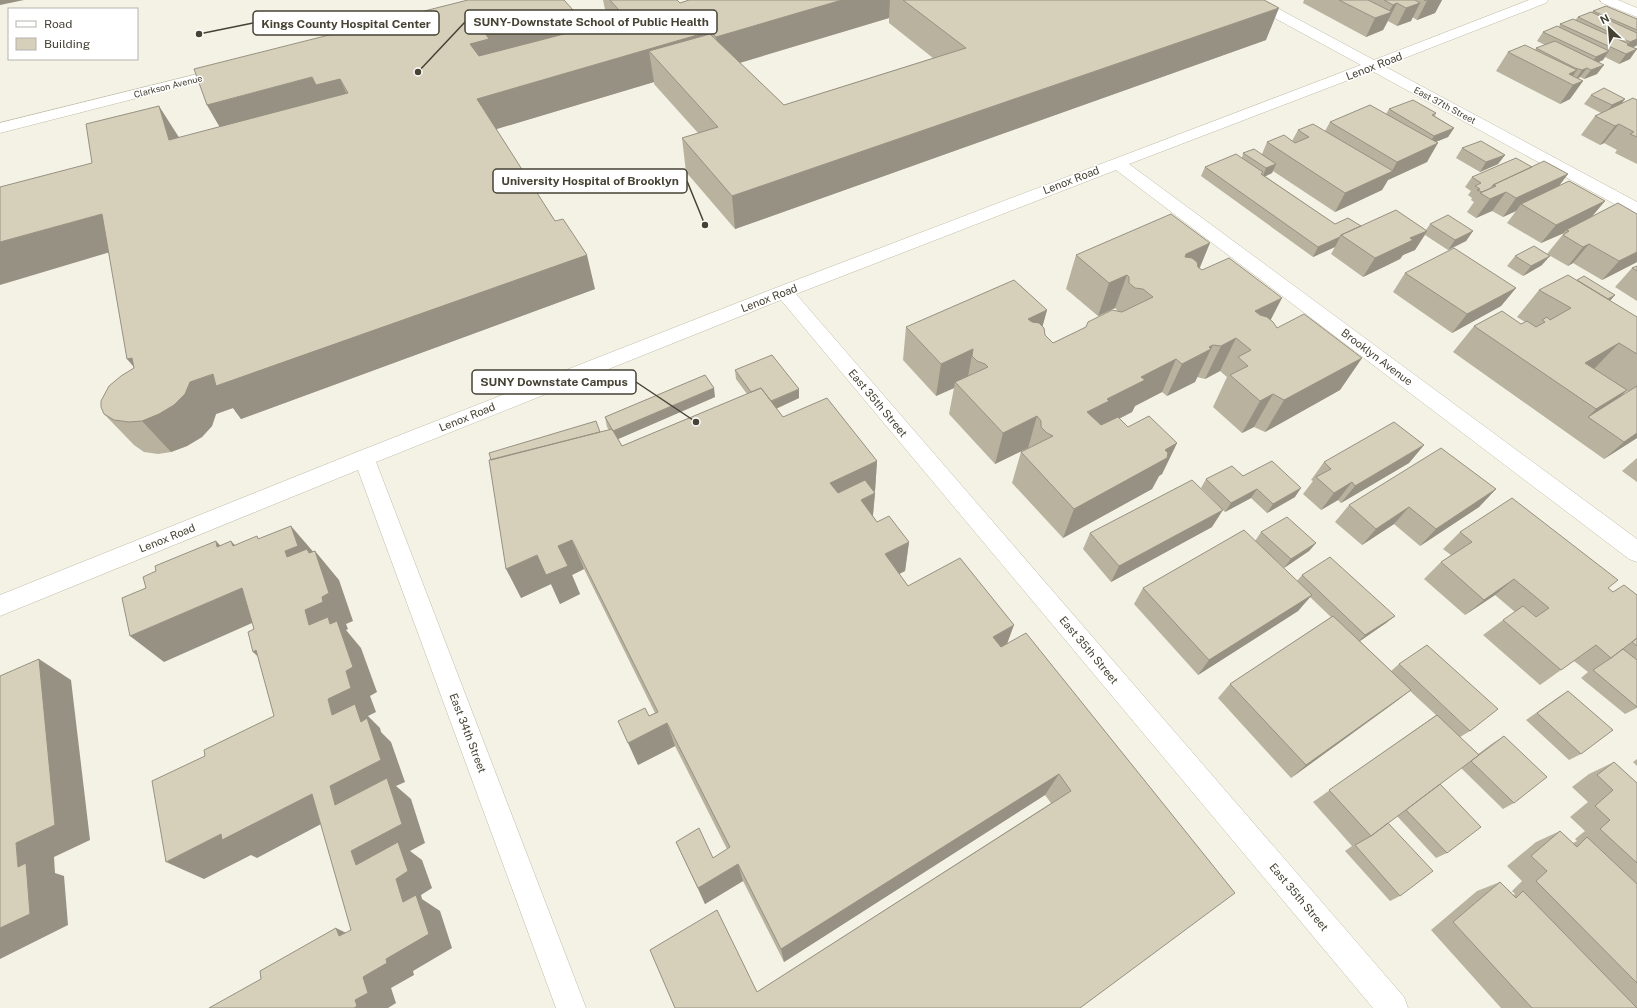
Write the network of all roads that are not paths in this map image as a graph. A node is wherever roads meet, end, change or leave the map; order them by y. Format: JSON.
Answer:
{"nodes":[{"id":1,"x":1252,"y":0,"type":"edge"},
{"id":2,"x":1541,"y":0,"type":"edge"},
{"id":3,"x":1607,"y":0,"type":"edge"},
{"id":4,"x":1637,"y":13,"type":"edge"},
{"id":5,"x":1373,"y":66,"type":"junction"},
{"id":6,"x":241,"y":67,"type":"edge"},
{"id":7,"x":0,"y":128,"type":"edge"},
{"id":8,"x":1117,"y":163,"type":"junction"},
{"id":9,"x":1637,"y":209,"type":"edge"},
{"id":10,"x":784,"y":291,"type":"junction"},
{"id":11,"x":364,"y":458,"type":"junction"},
{"id":12,"x":1637,"y":552,"type":"edge"},
{"id":13,"x":0,"y":606,"type":"edge"},
{"id":14,"x":571,"y":1008,"type":"edge"},
{"id":15,"x":1393,"y":1008,"type":"edge"}],
"edges":[{"from":1,"to":5,"type":"street","name":"East 37th Street"},
{"from":2,"to":5,"type":"street","name":"Lenox Road"},
{"from":3,"to":4,"type":"street"},
{"from":5,"to":8,"type":"street","name":"Lenox Road"},
{"from":5,"to":9,"type":"street","name":"East 37th Street"},
{"from":6,"to":7,"type":"street","name":"Clarkson Avenue"},
{"from":8,"to":10,"type":"street","name":"Lenox Road"},
{"from":8,"to":12,"type":"street","name":"Brooklyn Avenue"},
{"from":10,"to":11,"type":"street","name":"Lenox Road"},
{"from":10,"to":15,"type":"street","name":"East 35th Street"},
{"from":11,"to":13,"type":"street","name":"Lenox Road"},
{"from":11,"to":14,"type":"street","name":"East 34th Street"}]}
